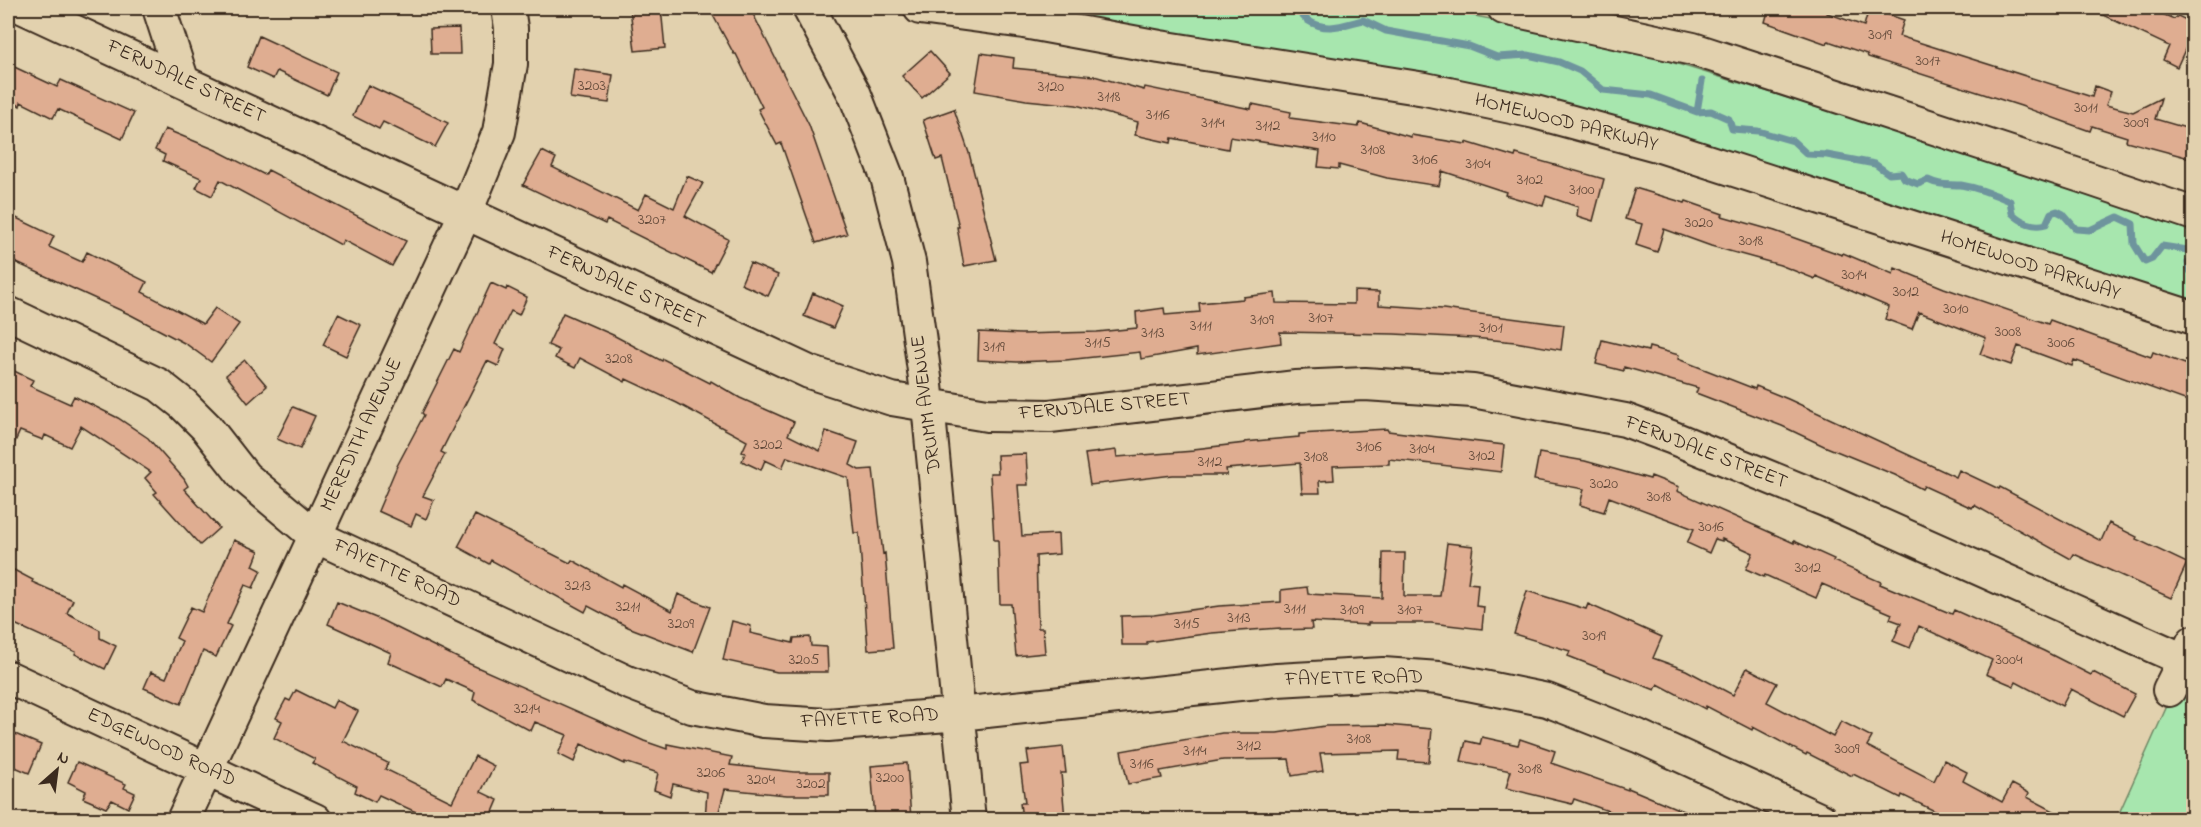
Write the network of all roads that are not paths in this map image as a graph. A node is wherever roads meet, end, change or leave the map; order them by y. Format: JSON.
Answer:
{"nodes":[{"id":1,"x":24,"y":8,"type":"edge"},
{"id":2,"x":159,"y":8,"type":"edge"},
{"id":3,"x":508,"y":8,"type":"edge"},
{"id":4,"x":809,"y":8,"type":"edge"},
{"id":5,"x":920,"y":8,"type":"edge"},
{"id":6,"x":1504,"y":8,"type":"edge"},
{"id":7,"x":182,"y":80,"type":"junction"},
{"id":8,"x":465,"y":214,"type":"junction"},
{"id":9,"x":2193,"y":214,"type":"edge"},
{"id":10,"x":8,"y":313,"type":"edge"},
{"id":11,"x":2193,"y":318,"type":"edge"},
{"id":12,"x":928,"y":406,"type":"junction"},
{"id":13,"x":315,"y":536,"type":"junction"},
{"id":14,"x":2189,"y":650,"type":"edge"},
{"id":15,"x":8,"y":677,"type":"edge"},
{"id":16,"x":2169,"y":690,"type":"dead end"},
{"id":17,"x":960,"y":714,"type":"junction"},
{"id":18,"x":206,"y":769,"type":"junction"},
{"id":19,"x":183,"y":819,"type":"edge"},
{"id":20,"x":315,"y":819,"type":"edge"},
{"id":21,"x":969,"y":819,"type":"edge"},
{"id":22,"x":1821,"y":819,"type":"edge"}],
"edges":[{"from":1,"to":7,"type":"street","name":"FERNDALE STREET"},
{"from":2,"to":7,"type":"street"},
{"from":3,"to":8,"type":"street","name":"MEREDITH AVENUE"},
{"from":4,"to":12,"type":"street","name":"DRUMM AVENUE"},
{"from":5,"to":11,"type":"street","name":"HOMEWOOD PARKWAY"},
{"from":6,"to":9,"type":"street"},
{"from":7,"to":8,"type":"street","name":"FERNDALE STREET"},
{"from":8,"to":12,"type":"street","name":"FERNDALE STREET"},
{"from":8,"to":13,"type":"street","name":"MEREDITH AVENUE"},
{"from":10,"to":13,"type":"street","name":"FAYETTE ROAD"},
{"from":12,"to":14,"type":"street","name":"FERNDALE STREET"},
{"from":12,"to":17,"type":"street","name":"DRUMM AVENUE"},
{"from":13,"to":17,"type":"street","name":"FAYETTE ROAD"},
{"from":13,"to":18,"type":"street","name":"MEREDITH AVENUE"},
{"from":14,"to":16,"type":"street"},
{"from":15,"to":18,"type":"street","name":"EDGEWOOD ROAD"},
{"from":17,"to":21,"type":"street","name":"DRUMM AVENUE"},
{"from":17,"to":22,"type":"street","name":"FAYETTE ROAD"},
{"from":18,"to":19,"type":"street","name":"MEREDITH AVENUE"},
{"from":18,"to":20,"type":"street","name":"EDGEWOOD ROAD"}]}
